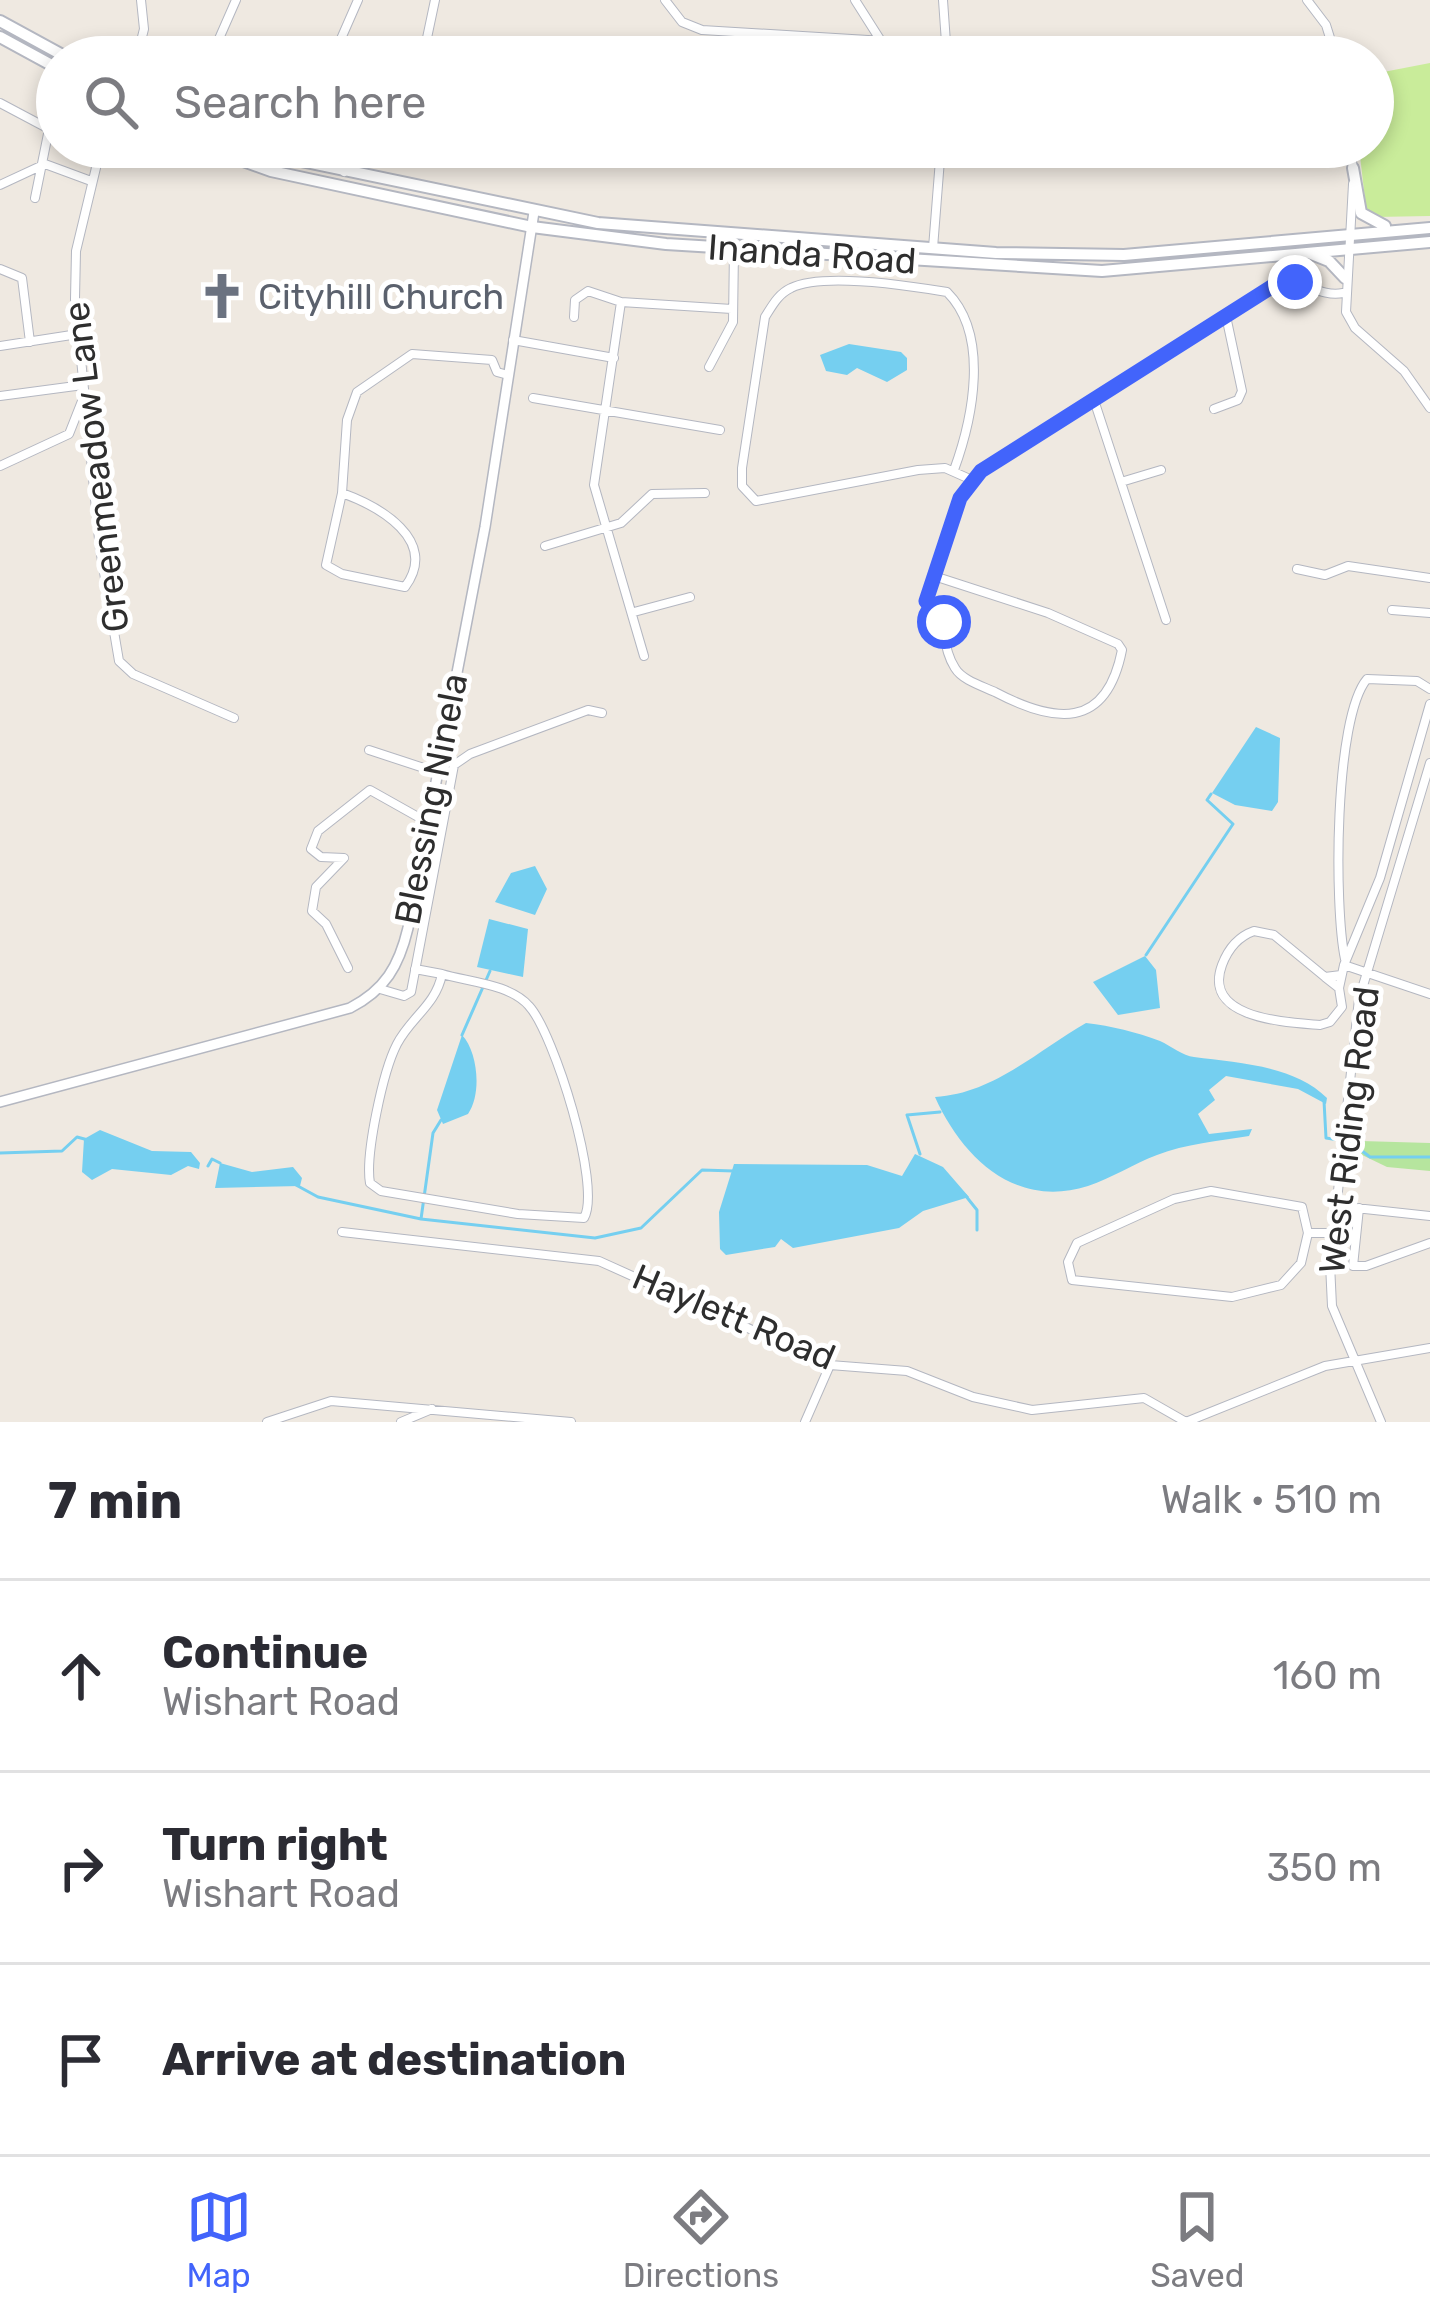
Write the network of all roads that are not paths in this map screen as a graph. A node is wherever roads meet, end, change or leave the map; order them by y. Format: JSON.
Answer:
{"nodes":[{"id":1,"x":141,"y":0,"type":"edge"},
{"id":2,"x":236,"y":0,"type":"edge"},
{"id":3,"x":358,"y":0,"type":"edge"},
{"id":4,"x":435,"y":0,"type":"edge"},
{"id":5,"x":664,"y":0,"type":"edge"},
{"id":6,"x":855,"y":0,"type":"edge"},
{"id":7,"x":943,"y":0,"type":"edge"},
{"id":8,"x":1307,"y":0,"type":"edge"},
{"id":9,"x":0,"y":21,"type":"edge"},
{"id":10,"x":142,"y":36,"type":"edge"},
{"id":11,"x":220,"y":36,"type":"edge"},
{"id":12,"x":343,"y":36,"type":"edge"},
{"id":13,"x":427,"y":36,"type":"edge"},
{"id":14,"x":809,"y":36,"type":"edge"},
{"id":15,"x":878,"y":36,"type":"edge"},
{"id":16,"x":946,"y":36,"type":"edge"},
{"id":17,"x":1329,"y":36,"type":"edge"},
{"id":18,"x":0,"y":37,"type":"edge"},
{"id":19,"x":36,"y":41,"type":"edge"},
{"id":20,"x":36,"y":57,"type":"edge"},
{"id":21,"x":0,"y":103,"type":"edge"},
{"id":22,"x":36,"y":121,"type":"edge"},
{"id":23,"x":36,"y":168,"type":"edge"},
{"id":24,"x":44,"y":168,"type":"edge"},
{"id":25,"x":56,"y":168,"type":"edge"},
{"id":26,"x":95,"y":168,"type":"edge"},
{"id":27,"x":263,"y":168,"type":"edge"},
{"id":28,"x":323,"y":168,"type":"edge"},
{"id":29,"x":347,"y":168,"type":"edge"},
{"id":30,"x":939,"y":168,"type":"edge"},
{"id":31,"x":1353,"y":168,"type":"joint"},
{"id":32,"x":344,"y":173,"type":"junction"},
{"id":33,"x":92,"y":181,"type":"junction"},
{"id":34,"x":0,"y":185,"type":"edge"},
{"id":35,"x":409,"y":185,"type":"junction"},
{"id":36,"x":35,"y":198,"type":"dead end"},
{"id":37,"x":435,"y":205,"type":"junction"},
{"id":38,"x":534,"y":212,"type":"junction"},
{"id":39,"x":614,"y":226,"type":"junction"},
{"id":40,"x":532,"y":227,"type":"junction"},
{"id":41,"x":1430,"y":228,"type":"edge"},
{"id":42,"x":1406,"y":229,"type":"junction"},
{"id":43,"x":1349,"y":233,"type":"junction"},
{"id":44,"x":618,"y":240,"type":"junction"},
{"id":45,"x":1430,"y":242,"type":"edge"},
{"id":46,"x":1348,"y":247,"type":"junction"},
{"id":47,"x":933,"y":248,"type":"junction"},
{"id":48,"x":734,"y":249,"type":"junction"},
{"id":49,"x":1300,"y":252,"type":"junction"},
{"id":50,"x":0,"y":269,"type":"edge"},
{"id":51,"x":1345,"y":278,"type":"junction"},
{"id":52,"x":1343,"y":293,"type":"junction"},
{"id":53,"x":621,"y":302,"type":"junction"},
{"id":54,"x":732,"y":309,"type":"junction"},
{"id":55,"x":1226,"y":316,"type":"junction"},
{"id":56,"x":574,"y":317,"type":"dead end"},
{"id":57,"x":78,"y":334,"type":"junction"},
{"id":58,"x":513,"y":340,"type":"junction"},
{"id":59,"x":30,"y":342,"type":"junction"},
{"id":60,"x":0,"y":346,"type":"edge"},
{"id":61,"x":614,"y":358,"type":"junction"},
{"id":62,"x":709,"y":367,"type":"dead end"},
{"id":63,"x":508,"y":375,"type":"junction"},
{"id":64,"x":83,"y":385,"type":"junction"},
{"id":65,"x":84,"y":396,"type":"junction"},
{"id":66,"x":0,"y":397,"type":"edge"},
{"id":67,"x":533,"y":398,"type":"dead end"},
{"id":68,"x":1094,"y":400,"type":"junction"},
{"id":69,"x":1430,"y":408,"type":"edge"},
{"id":70,"x":1214,"y":410,"type":"dead end"},
{"id":71,"x":604,"y":412,"type":"junction"},
{"id":72,"x":720,"y":430,"type":"dead end"},
{"id":73,"x":0,"y":466,"type":"edge"},
{"id":74,"x":954,"y":470,"type":"junction"},
{"id":75,"x":1161,"y":470,"type":"dead end"},
{"id":76,"x":972,"y":480,"type":"junction"},
{"id":77,"x":1121,"y":482,"type":"junction"},
{"id":78,"x":343,"y":493,"type":"junction"},
{"id":79,"x":706,"y":493,"type":"dead end"},
{"id":80,"x":606,"y":527,"type":"junction"},
{"id":81,"x":545,"y":546,"type":"dead end"},
{"id":82,"x":1297,"y":569,"type":"dead end"},
{"id":83,"x":934,"y":576,"type":"junction"},
{"id":84,"x":1430,"y":578,"type":"edge"},
{"id":85,"x":690,"y":597,"type":"dead end"},
{"id":86,"x":1393,"y":610,"type":"dead end"},
{"id":87,"x":634,"y":612,"type":"junction"},
{"id":88,"x":1430,"y":613,"type":"edge"},
{"id":89,"x":1166,"y":620,"type":"dead end"},
{"id":90,"x":644,"y":656,"type":"dead end"},
{"id":91,"x":1430,"y":689,"type":"edge"},
{"id":92,"x":1430,"y":704,"type":"edge"},
{"id":93,"x":602,"y":713,"type":"dead end"},
{"id":94,"x":234,"y":718,"type":"dead end"},
{"id":95,"x":369,"y":750,"type":"dead end"},
{"id":96,"x":1430,"y":763,"type":"edge"},
{"id":97,"x":436,"y":772,"type":"junction"},
{"id":98,"x":427,"y":823,"type":"junction"},
{"id":99,"x":1344,"y":966,"type":"junction"},
{"id":100,"x":348,"y":968,"type":"dead end"},
{"id":101,"x":415,"y":969,"type":"junction"},
{"id":102,"x":442,"y":974,"type":"junction"},
{"id":103,"x":1366,"y":976,"type":"junction"},
{"id":104,"x":1325,"y":977,"type":"junction"},
{"id":105,"x":1339,"y":988,"type":"junction"},
{"id":106,"x":380,"y":989,"type":"junction"},
{"id":107,"x":1430,"y":994,"type":"edge"},
{"id":108,"x":0,"y":1102,"type":"edge"},
{"id":109,"x":1337,"y":1206,"type":"junction"},
{"id":110,"x":1359,"y":1208,"type":"junction"},
{"id":111,"x":1430,"y":1216,"type":"edge"},
{"id":112,"x":342,"y":1232,"type":"dead end"},
{"id":113,"x":1308,"y":1233,"type":"junction"},
{"id":114,"x":1334,"y":1233,"type":"junction"},
{"id":115,"x":1430,"y":1243,"type":"edge"},
{"id":116,"x":1430,"y":1348,"type":"edge"},
{"id":117,"x":1354,"y":1359,"type":"junction"},
{"id":118,"x":830,"y":1365,"type":"junction"},
{"id":119,"x":432,"y":1409,"type":"junction"},
{"id":120,"x":267,"y":1422,"type":"edge"},
{"id":121,"x":401,"y":1422,"type":"edge"},
{"id":122,"x":571,"y":1422,"type":"edge"},
{"id":123,"x":805,"y":1422,"type":"edge"},
{"id":124,"x":1186,"y":1422,"type":"edge"},
{"id":125,"x":1381,"y":1422,"type":"edge"}],
"edges":[{"from":1,"to":10,"type":"street"},
{"from":2,"to":11,"type":"street"},
{"from":3,"to":12,"type":"street"},
{"from":4,"to":13,"type":"street"},
{"from":5,"to":14,"type":"street"},
{"from":6,"to":15,"type":"street"},
{"from":7,"to":16,"type":"street"},
{"from":8,"to":17,"type":"street"},
{"from":9,"to":19,"type":"main road"},
{"from":18,"to":20,"type":"main road"},
{"from":21,"to":22,"type":"street"},
{"from":23,"to":34,"type":"street"},
{"from":24,"to":36,"type":"street"},
{"from":25,"to":33,"type":"street"},
{"from":26,"to":33,"type":"street","name":"Greenmeadow Lane"},
{"from":27,"to":37,"type":"main road","name":"Inanda Road"},
{"from":28,"to":32,"type":"main road","name":"Inanda Road"},
{"from":29,"to":32,"type":"street"},
{"from":30,"to":47,"type":"street"},
{"from":31,"to":42,"type":"main road"},
{"from":31,"to":43,"type":"street"},
{"from":32,"to":35,"type":"main road","name":"Inanda Road"},
{"from":33,"to":57,"type":"street","name":"Greenmeadow Lane"},
{"from":35,"to":37,"type":"main road"},
{"from":35,"to":38,"type":"main road","name":"Inanda Road"},
{"from":37,"to":40,"type":"main road","name":"Inanda Road"},
{"from":38,"to":39,"type":"main road","name":"Inanda Road"},
{"from":38,"to":40,"type":"street","name":"Blessing Ninela"},
{"from":39,"to":44,"type":"main road"},
{"from":39,"to":47,"type":"main road","name":"Inanda Road"},
{"from":40,"to":44,"type":"main road","name":"Inanda Road"},
{"from":40,"to":58,"type":"street","name":"Blessing Ninela"},
{"from":41,"to":42,"type":"main road","name":"Inanda Road"},
{"from":42,"to":43,"type":"main road","name":"Inanda Road"},
{"from":43,"to":46,"type":"street"},
{"from":43,"to":47,"type":"main road","name":"Inanda Road"},
{"from":44,"to":48,"type":"main road","name":"Inanda Road"},
{"from":45,"to":46,"type":"main road","name":"Inanda Road"},
{"from":46,"to":49,"type":"main road","name":"Inanda Road"},
{"from":46,"to":51,"type":"street"},
{"from":48,"to":49,"type":"main road","name":"Inanda Road"},
{"from":48,"to":54,"type":"street"},
{"from":49,"to":51,"type":"main road"},
{"from":50,"to":59,"type":"street"},
{"from":51,"to":52,"type":"street"},
{"from":52,"to":55,"type":"street"},
{"from":52,"to":69,"type":"street"},
{"from":53,"to":54,"type":"street"},
{"from":53,"to":56,"type":"street"},
{"from":53,"to":61,"type":"street"},
{"from":54,"to":62,"type":"street"},
{"from":55,"to":68,"type":"street"},
{"from":55,"to":70,"type":"street"},
{"from":57,"to":59,"type":"street"},
{"from":57,"to":64,"type":"street","name":"Greenmeadow Lane"},
{"from":58,"to":61,"type":"street"},
{"from":58,"to":63,"type":"street","name":"Blessing Ninela"},
{"from":59,"to":60,"type":"street"},
{"from":61,"to":71,"type":"street"},
{"from":63,"to":78,"type":"street"},
{"from":63,"to":97,"type":"street","name":"Blessing Ninela"},
{"from":64,"to":65,"type":"street","name":"Greenmeadow Lane"},
{"from":64,"to":66,"type":"street"},
{"from":65,"to":73,"type":"street"},
{"from":65,"to":94,"type":"street","name":"Greenmeadow Lane"},
{"from":67,"to":71,"type":"street"},
{"from":68,"to":76,"type":"street"},
{"from":68,"to":77,"type":"street"},
{"from":71,"to":72,"type":"street"},
{"from":71,"to":80,"type":"street"},
{"from":74,"to":74,"type":"street"},
{"from":74,"to":76,"type":"street"},
{"from":75,"to":77,"type":"street"},
{"from":76,"to":83,"type":"street"},
{"from":77,"to":89,"type":"street"},
{"from":78,"to":78,"type":"street"},
{"from":79,"to":80,"type":"street"},
{"from":80,"to":81,"type":"street"},
{"from":80,"to":87,"type":"street"},
{"from":82,"to":84,"type":"street"},
{"from":83,"to":83,"type":"street"},
{"from":85,"to":87,"type":"street"},
{"from":86,"to":88,"type":"street"},
{"from":87,"to":90,"type":"street"},
{"from":91,"to":99,"type":"street"},
{"from":92,"to":99,"type":"street"},
{"from":93,"to":101,"type":"street"},
{"from":95,"to":97,"type":"street"},
{"from":96,"to":103,"type":"street","name":"West Riding Road"},
{"from":97,"to":98,"type":"street","name":"Blessing Ninela"},
{"from":98,"to":100,"type":"street"},
{"from":98,"to":106,"type":"street","name":"Blessing Ninela"},
{"from":99,"to":103,"type":"street"},
{"from":99,"to":104,"type":"street"},
{"from":99,"to":105,"type":"street"},
{"from":101,"to":102,"type":"street"},
{"from":101,"to":106,"type":"street"},
{"from":102,"to":102,"type":"street"},
{"from":103,"to":107,"type":"street"},
{"from":103,"to":109,"type":"street","name":"West Riding Road"},
{"from":104,"to":105,"type":"street"},
{"from":104,"to":105,"type":"street"},
{"from":106,"to":108,"type":"street"},
{"from":109,"to":110,"type":"street"},
{"from":109,"to":114,"type":"street","name":"West Riding Road"},
{"from":110,"to":111,"type":"street"},
{"from":110,"to":115,"type":"street"},
{"from":112,"to":118,"type":"street","name":"Haylett Road"},
{"from":113,"to":113,"type":"street"},
{"from":113,"to":114,"type":"street"},
{"from":114,"to":117,"type":"street","name":"West Riding Road"},
{"from":116,"to":117,"type":"street"},
{"from":117,"to":124,"type":"street"},
{"from":117,"to":125,"type":"street","name":"West Riding Road"},
{"from":118,"to":123,"type":"street"},
{"from":118,"to":124,"type":"street","name":"Haylett Road"},
{"from":119,"to":120,"type":"street"},
{"from":119,"to":121,"type":"street"},
{"from":119,"to":122,"type":"street"}]}
